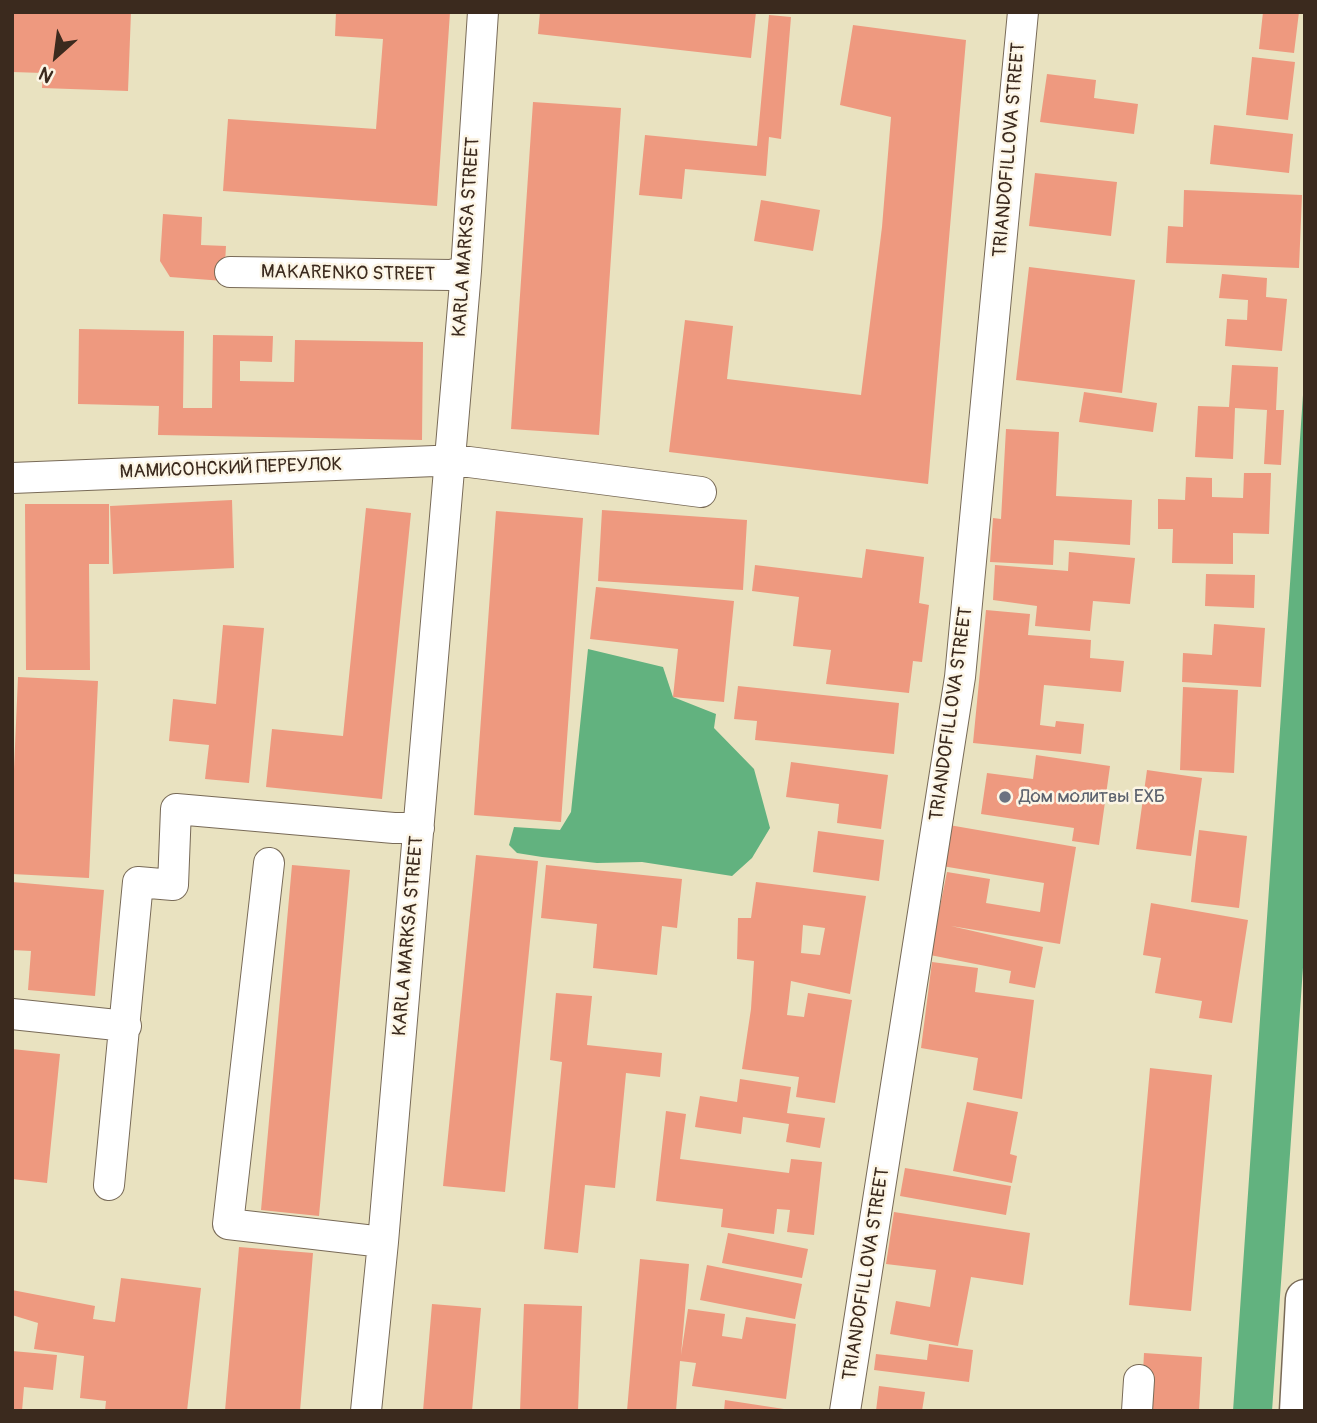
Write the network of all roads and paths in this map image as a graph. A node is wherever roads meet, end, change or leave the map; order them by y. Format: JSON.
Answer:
{"nodes":[{"id":1,"x":483,"y":12,"type":"edge"},
{"id":2,"x":1023,"y":12,"type":"edge"},
{"id":3,"x":466,"y":271,"type":"junction"},
{"id":4,"x":230,"y":272,"type":"dead end"},
{"id":5,"x":450,"y":461,"type":"junction"},
{"id":6,"x":12,"y":478,"type":"edge"},
{"id":7,"x":701,"y":492,"type":"dead end"},
{"id":8,"x":419,"y":828,"type":"junction"},
{"id":9,"x":269,"y":863,"type":"dead end"},
{"id":10,"x":12,"y":1014,"type":"edge"},
{"id":11,"x":126,"y":1026,"type":"junction"},
{"id":12,"x":109,"y":1185,"type":"dead end"},
{"id":13,"x":383,"y":1242,"type":"junction"},
{"id":14,"x":1305,"y":1299,"type":"edge"},
{"id":15,"x":1139,"y":1380,"type":"dead end"},
{"id":16,"x":366,"y":1411,"type":"edge"},
{"id":17,"x":845,"y":1411,"type":"edge"},
{"id":18,"x":1137,"y":1411,"type":"edge"},
{"id":19,"x":1299,"y":1411,"type":"edge"}],
"edges":[{"from":1,"to":3,"type":"street","name":"KARLA MARKSA STREET"},
{"from":2,"to":17,"type":"street","name":"TRIANDOFILLOVA STREET"},
{"from":3,"to":4,"type":"street","name":"MAKARENKO STREET"},
{"from":3,"to":5,"type":"street","name":"KARLA MARKSA STREET"},
{"from":5,"to":6,"type":"street","name":"МАМИСОНСКИЙ ПЕРЕУЛОК"},
{"from":5,"to":7,"type":"street"},
{"from":5,"to":8,"type":"street","name":"KARLA MARKSA STREET"},
{"from":8,"to":11,"type":"street"},
{"from":8,"to":13,"type":"street","name":"KARLA MARKSA STREET"},
{"from":9,"to":13,"type":"street"},
{"from":10,"to":11,"type":"street"},
{"from":11,"to":12,"type":"street"},
{"from":13,"to":16,"type":"street","name":"KARLA MARKSA STREET"},
{"from":14,"to":19,"type":"main road"},
{"from":15,"to":18,"type":"street"}]}
